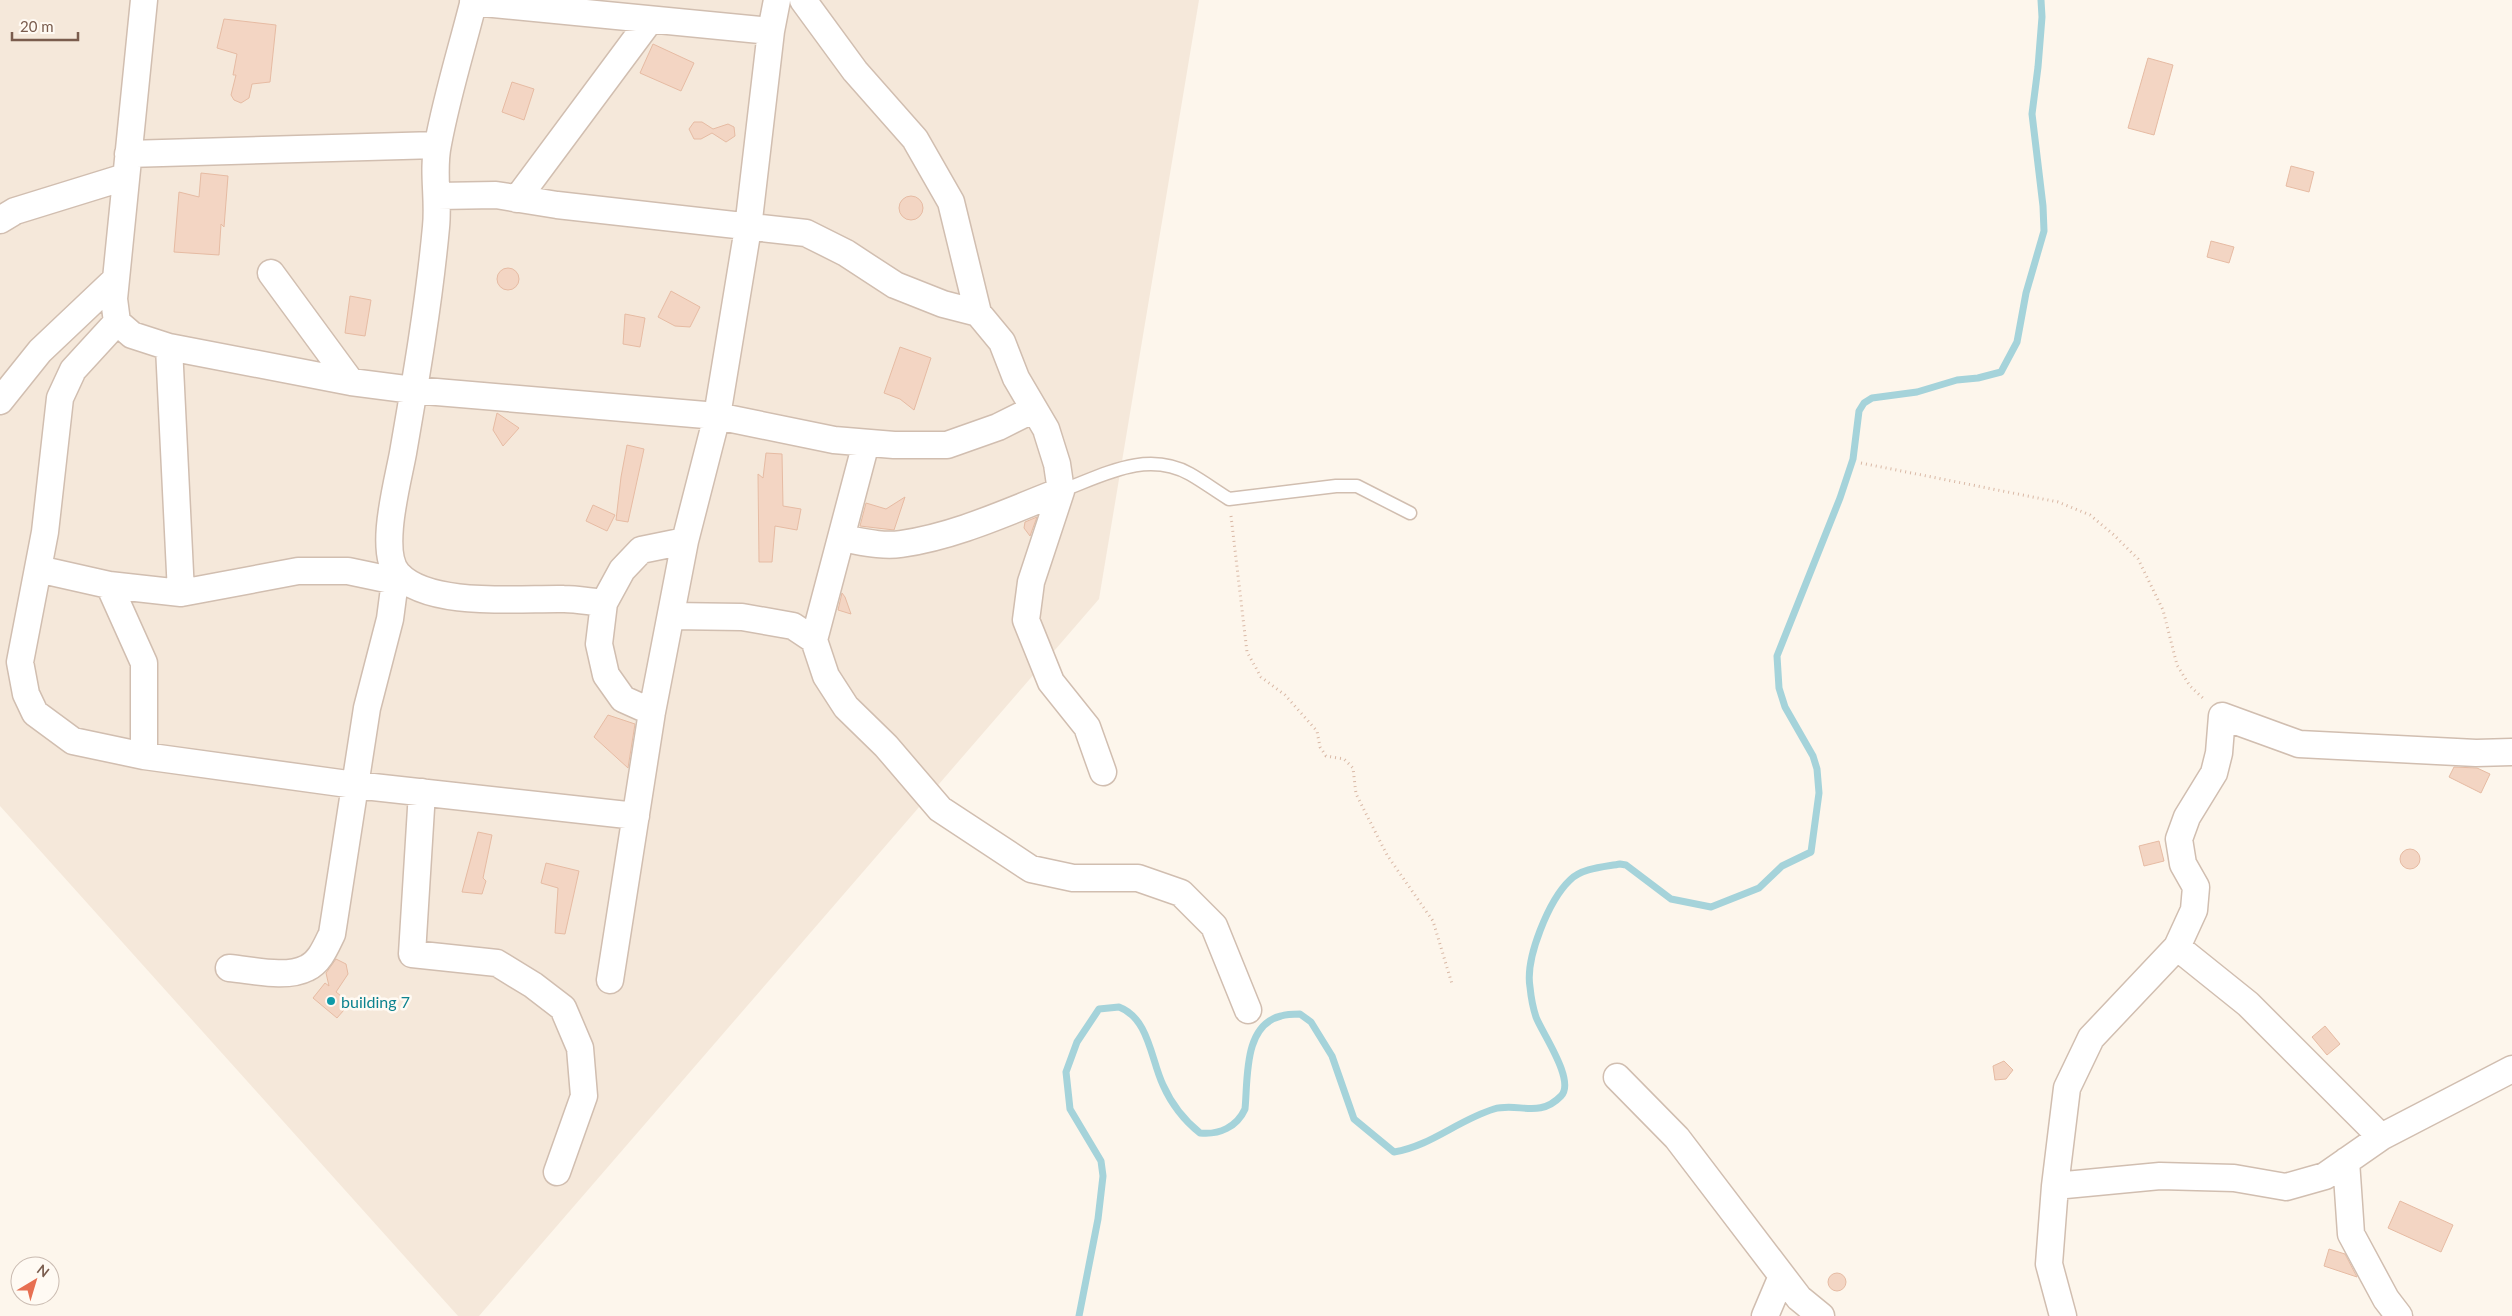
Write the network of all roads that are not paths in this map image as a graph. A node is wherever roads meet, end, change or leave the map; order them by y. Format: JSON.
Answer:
{"nodes":[{"id":1,"x":144,"y":0,"type":"edge"},
{"id":2,"x":777,"y":0,"type":"edge"},
{"id":3,"x":803,"y":0,"type":"edge"},
{"id":4,"x":473,"y":1,"type":"edge"},
{"id":5,"x":650,"y":20,"type":"junction"},
{"id":6,"x":771,"y":31,"type":"junction"},
{"id":7,"x":437,"y":145,"type":"junction"},
{"id":8,"x":126,"y":165,"type":"junction"},
{"id":9,"x":438,"y":196,"type":"junction"},
{"id":10,"x":517,"y":199,"type":"junction"},
{"id":11,"x":0,"y":220,"type":"edge"},
{"id":12,"x":748,"y":228,"type":"junction"},
{"id":13,"x":271,"y":273,"type":"dead end"},
{"id":14,"x":114,"y":280,"type":"junction"},
{"id":15,"x":978,"y":313,"type":"junction"},
{"id":16,"x":117,"y":322,"type":"junction"},
{"id":17,"x":169,"y":347,"type":"junction"},
{"id":18,"x":350,"y":382,"type":"junction"},
{"id":19,"x":414,"y":390,"type":"junction"},
{"id":20,"x":0,"y":401,"type":"edge"},
{"id":21,"x":1034,"y":409,"type":"junction"},
{"id":22,"x":717,"y":416,"type":"junction"},
{"id":23,"x":866,"y":442,"type":"junction"},
{"id":24,"x":1061,"y":491,"type":"junction"},
{"id":25,"x":1410,"y":513,"type":"dead end"},
{"id":26,"x":840,"y":538,"type":"junction"},
{"id":27,"x":684,"y":541,"type":"junction"},
{"id":28,"x":38,"y":569,"type":"junction"},
{"id":29,"x":403,"y":583,"type":"junction"},
{"id":30,"x":109,"y":585,"type":"junction"},
{"id":31,"x":181,"y":593,"type":"junction"},
{"id":32,"x":604,"y":604,"type":"junction"},
{"id":33,"x":671,"y":616,"type":"junction"},
{"id":34,"x":814,"y":640,"type":"junction"},
{"id":35,"x":10,"y":656,"type":"edge"},
{"id":36,"x":652,"y":712,"type":"junction"},
{"id":37,"x":2512,"y":752,"type":"edge"},
{"id":38,"x":144,"y":756,"type":"junction"},
{"id":39,"x":1104,"y":772,"type":"dead end"},
{"id":40,"x":355,"y":785,"type":"junction"},
{"id":41,"x":422,"y":792,"type":"junction"},
{"id":42,"x":636,"y":816,"type":"junction"},
{"id":43,"x":2177,"y":947,"type":"junction"},
{"id":44,"x":229,"y":968,"type":"dead end"},
{"id":45,"x":610,"y":980,"type":"dead end"},
{"id":46,"x":1248,"y":1010,"type":"dead end"},
{"id":47,"x":2512,"y":1069,"type":"edge"},
{"id":48,"x":1617,"y":1077,"type":"dead end"},
{"id":49,"x":2381,"y":1137,"type":"junction"},
{"id":50,"x":2346,"y":1161,"type":"junction"},
{"id":51,"x":557,"y":1172,"type":"dead end"},
{"id":52,"x":2055,"y":1186,"type":"junction"},
{"id":53,"x":1782,"y":1276,"type":"junction"},
{"id":54,"x":1765,"y":1316,"type":"edge"},
{"id":55,"x":1821,"y":1316,"type":"edge"},
{"id":56,"x":2063,"y":1316,"type":"edge"},
{"id":57,"x":2399,"y":1316,"type":"edge"}],
"edges":[{"from":1,"to":8,"type":"street"},
{"from":2,"to":6,"type":"street"},
{"from":3,"to":15,"type":"street"},
{"from":4,"to":5,"type":"street"},
{"from":4,"to":7,"type":"street"},
{"from":5,"to":6,"type":"street"},
{"from":5,"to":10,"type":"street"},
{"from":6,"to":12,"type":"street"},
{"from":7,"to":8,"type":"street"},
{"from":7,"to":9,"type":"street"},
{"from":8,"to":11,"type":"street"},
{"from":8,"to":14,"type":"street"},
{"from":9,"to":10,"type":"street"},
{"from":9,"to":19,"type":"street"},
{"from":10,"to":12,"type":"street"},
{"from":12,"to":15,"type":"street"},
{"from":12,"to":22,"type":"street"},
{"from":13,"to":18,"type":"street"},
{"from":14,"to":16,"type":"street"},
{"from":14,"to":20,"type":"street"},
{"from":15,"to":21,"type":"street"},
{"from":16,"to":17,"type":"street"},
{"from":16,"to":28,"type":"street"},
{"from":17,"to":18,"type":"street"},
{"from":17,"to":31,"type":"street"},
{"from":18,"to":19,"type":"street"},
{"from":19,"to":22,"type":"street"},
{"from":19,"to":29,"type":"street"},
{"from":21,"to":23,"type":"street"},
{"from":21,"to":24,"type":"street"},
{"from":22,"to":23,"type":"street"},
{"from":22,"to":27,"type":"street"},
{"from":23,"to":26,"type":"street"},
{"from":24,"to":25,"type":"lane"},
{"from":24,"to":26,"type":"street"},
{"from":24,"to":39,"type":"street"},
{"from":26,"to":34,"type":"street"},
{"from":27,"to":32,"type":"street"},
{"from":27,"to":33,"type":"street"},
{"from":28,"to":30,"type":"street"},
{"from":28,"to":35,"type":"street"},
{"from":29,"to":31,"type":"street"},
{"from":29,"to":32,"type":"street"},
{"from":29,"to":40,"type":"street"},
{"from":30,"to":31,"type":"street"},
{"from":30,"to":38,"type":"street"},
{"from":32,"to":36,"type":"street"},
{"from":33,"to":34,"type":"street"},
{"from":33,"to":36,"type":"street"},
{"from":34,"to":46,"type":"street"},
{"from":35,"to":38,"type":"street"},
{"from":36,"to":42,"type":"street"},
{"from":37,"to":43,"type":"street"},
{"from":38,"to":40,"type":"street"},
{"from":40,"to":41,"type":"street"},
{"from":40,"to":44,"type":"street"},
{"from":41,"to":42,"type":"street"},
{"from":41,"to":51,"type":"street"},
{"from":42,"to":45,"type":"street"},
{"from":43,"to":49,"type":"street"},
{"from":43,"to":52,"type":"street"},
{"from":47,"to":49,"type":"street"},
{"from":48,"to":53,"type":"street"},
{"from":49,"to":50,"type":"street"},
{"from":50,"to":52,"type":"street"},
{"from":50,"to":57,"type":"street"},
{"from":52,"to":56,"type":"street"},
{"from":53,"to":54,"type":"street"},
{"from":53,"to":55,"type":"street"}]}
